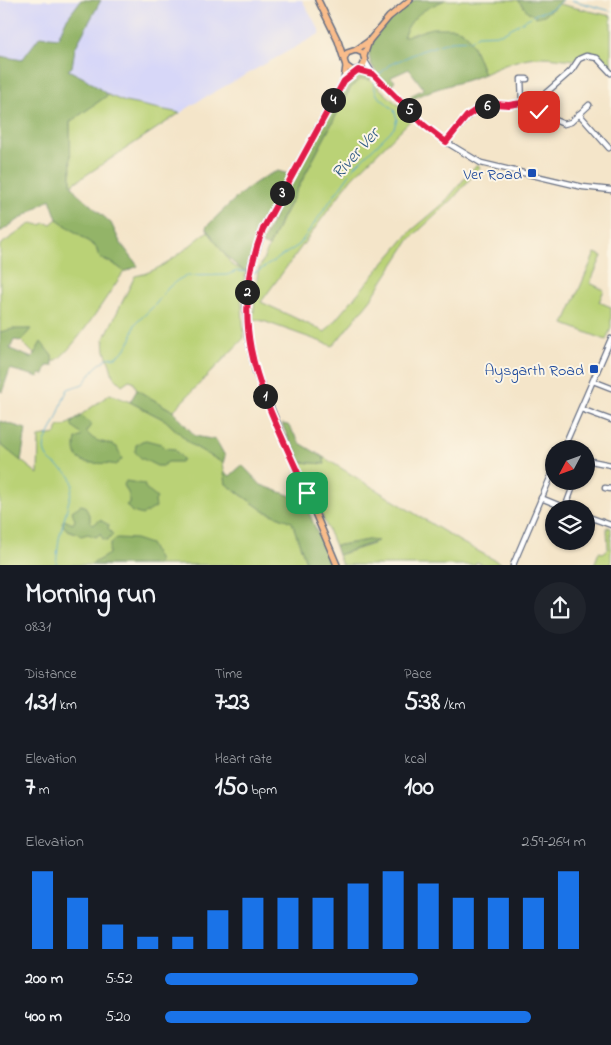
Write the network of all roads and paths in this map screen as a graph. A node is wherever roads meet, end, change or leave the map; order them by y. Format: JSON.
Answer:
{"nodes":[{"id":1,"x":318,"y":0,"type":"edge"},
{"id":2,"x":410,"y":0,"type":"edge"},
{"id":3,"x":338,"y":41,"type":"junction"},
{"id":4,"x":368,"y":41,"type":"junction"},
{"id":5,"x":353,"y":50,"type":"junction"},
{"id":6,"x":365,"y":58,"type":"junction"},
{"id":7,"x":344,"y":60,"type":"junction"},
{"id":8,"x":346,"y":66,"type":"junction"},
{"id":9,"x":357,"y":70,"type":"junction"},
{"id":10,"x":610,"y":72,"type":"edge"},
{"id":11,"x":374,"y":76,"type":"junction"},
{"id":12,"x":527,"y":78,"type":"dead end"},
{"id":13,"x":344,"y":81,"type":"junction"},
{"id":14,"x":534,"y":101,"type":"junction"},
{"id":15,"x":522,"y":103,"type":"junction"},
{"id":16,"x":589,"y":105,"type":"dead end"},
{"id":17,"x":579,"y":114,"type":"junction"},
{"id":18,"x":446,"y":142,"type":"junction"},
{"id":19,"x":609,"y":148,"type":"dead end"},
{"id":20,"x":611,"y":190,"type":"edge"},
{"id":21,"x":611,"y":338,"type":"edge"},
{"id":22,"x":593,"y":381,"type":"junction"},
{"id":23,"x":611,"y":388,"type":"edge"},
{"id":24,"x":581,"y":409,"type":"junction"},
{"id":25,"x":611,"y":420,"type":"edge"},
{"id":26,"x":567,"y":440,"type":"edge"},
{"id":27,"x":595,"y":462,"type":"edge"},
{"id":28,"x":611,"y":465,"type":"edge"},
{"id":29,"x":605,"y":488,"type":"dead end"},
{"id":30,"x":545,"y":489,"type":"edge"},
{"id":31,"x":611,"y":489,"type":"edge"},
{"id":32,"x":541,"y":498,"type":"junction"},
{"id":33,"x":546,"y":500,"type":"edge"},
{"id":34,"x":595,"y":519,"type":"edge"},
{"id":35,"x":611,"y":525,"type":"edge"},
{"id":36,"x":337,"y":565,"type":"edge"},
{"id":37,"x":513,"y":565,"type":"edge"}],
"edges":[{"from":1,"to":3,"type":"main road"},
{"from":2,"to":4,"type":"main road"},
{"from":3,"to":5,"type":"main road"},
{"from":3,"to":7,"type":"main road"},
{"from":4,"to":5,"type":"main road"},
{"from":4,"to":6,"type":"main road"},
{"from":5,"to":6,"type":"main road"},
{"from":5,"to":7,"type":"main road"},
{"from":6,"to":9,"type":"main road"},
{"from":6,"to":11,"type":"street"},
{"from":7,"to":8,"type":"main road"},
{"from":8,"to":9,"type":"main road"},
{"from":8,"to":13,"type":"main road"},
{"from":9,"to":11,"type":"street"},
{"from":9,"to":13,"type":"main road"},
{"from":10,"to":14,"type":"street"},
{"from":11,"to":18,"type":"street"},
{"from":12,"to":15,"type":"street"},
{"from":13,"to":36,"type":"main road"},
{"from":14,"to":15,"type":"street"},
{"from":14,"to":17,"type":"street"},
{"from":15,"to":18,"type":"street"},
{"from":16,"to":17,"type":"street"},
{"from":17,"to":19,"type":"street"},
{"from":18,"to":20,"type":"street"},
{"from":21,"to":22,"type":"street"},
{"from":22,"to":23,"type":"street"},
{"from":22,"to":24,"type":"street"},
{"from":24,"to":25,"type":"street"},
{"from":24,"to":26,"type":"street"},
{"from":27,"to":28,"type":"street"},
{"from":29,"to":31,"type":"street"},
{"from":30,"to":32,"type":"street"},
{"from":32,"to":33,"type":"street"},
{"from":32,"to":37,"type":"street"},
{"from":34,"to":35,"type":"street"}]}
